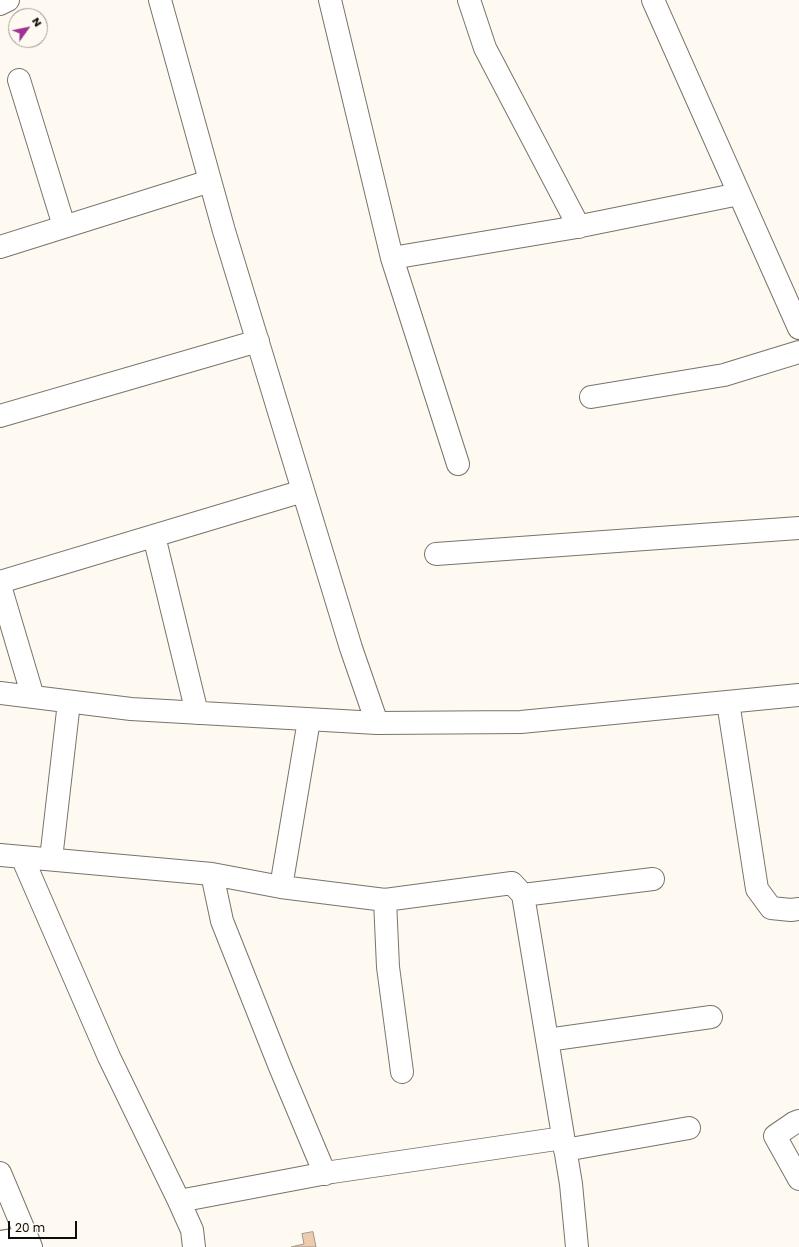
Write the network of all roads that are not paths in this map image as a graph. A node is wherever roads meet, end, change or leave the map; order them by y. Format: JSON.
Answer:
{"nodes":[{"id":1,"x":8,"y":0,"type":"edge"},
{"id":2,"x":160,"y":0,"type":"edge"},
{"id":3,"x":330,"y":0,"type":"edge"},
{"id":4,"x":470,"y":0,"type":"edge"},
{"id":5,"x":653,"y":0,"type":"edge"},
{"id":6,"x":0,"y":4,"type":"edge"},
{"id":7,"x":20,"y":80,"type":"dead end"},
{"id":8,"x":210,"y":181,"type":"junction"},
{"id":9,"x":739,"y":194,"type":"junction"},
{"id":10,"x":64,"y":226,"type":"junction"},
{"id":11,"x":579,"y":227,"type":"junction"},
{"id":12,"x":0,"y":247,"type":"edge"},
{"id":13,"x":392,"y":258,"type":"junction"},
{"id":14,"x":796,"y":314,"type":"edge"},
{"id":15,"x":258,"y":341,"type":"junction"},
{"id":16,"x":799,"y":352,"type":"edge"},
{"id":17,"x":591,"y":397,"type":"dead end"},
{"id":18,"x":0,"y":416,"type":"edge"},
{"id":19,"x":458,"y":464,"type":"dead end"},
{"id":20,"x":303,"y":490,"type":"junction"},
{"id":21,"x":799,"y":528,"type":"edge"},
{"id":22,"x":154,"y":536,"type":"junction"},
{"id":23,"x":436,"y":554,"type":"dead end"},
{"id":24,"x":0,"y":582,"type":"edge"},
{"id":25,"x":0,"y":586,"type":"edge"},
{"id":26,"x":0,"y":693,"type":"edge"},
{"id":27,"x":799,"y":695,"type":"edge"},
{"id":28,"x":33,"y":697,"type":"junction"},
{"id":29,"x":69,"y":702,"type":"junction"},
{"id":30,"x":728,"y":702,"type":"junction"},
{"id":31,"x":197,"y":713,"type":"junction"},
{"id":32,"x":309,"y":720,"type":"junction"},
{"id":33,"x":377,"y":723,"type":"junction"},
{"id":34,"x":0,"y":855,"type":"edge"},
{"id":35,"x":22,"y":857,"type":"junction"},
{"id":36,"x":51,"y":859,"type":"junction"},
{"id":37,"x":212,"y":874,"type":"junction"},
{"id":38,"x":653,"y":879,"type":"dead end"},
{"id":39,"x":281,"y":887,"type":"junction"},
{"id":40,"x":524,"y":895,"type":"junction"},
{"id":41,"x":385,"y":900,"type":"junction"},
{"id":42,"x":799,"y":909,"type":"edge"},
{"id":43,"x":712,"y":1017,"type":"dead end"},
{"id":44,"x":547,"y":1040,"type":"junction"},
{"id":45,"x":402,"y":1072,"type":"dead end"},
{"id":46,"x":799,"y":1121,"type":"edge"},
{"id":47,"x":689,"y":1128,"type":"dead end"},
{"id":48,"x":564,"y":1144,"type":"junction"},
{"id":49,"x":0,"y":1173,"type":"edge"},
{"id":50,"x":325,"y":1174,"type":"junction"},
{"id":51,"x":799,"y":1179,"type":"edge"},
{"id":52,"x":179,"y":1201,"type":"junction"},
{"id":53,"x":0,"y":1242,"type":"edge"},
{"id":54,"x":29,"y":1242,"type":"edge"},
{"id":55,"x":194,"y":1247,"type":"edge"},
{"id":56,"x":578,"y":1247,"type":"edge"}],
"edges":[{"from":1,"to":6,"type":"street"},
{"from":2,"to":8,"type":"street"},
{"from":3,"to":13,"type":"street"},
{"from":4,"to":11,"type":"street"},
{"from":5,"to":9,"type":"street"},
{"from":7,"to":10,"type":"street"},
{"from":8,"to":10,"type":"street"},
{"from":8,"to":15,"type":"street"},
{"from":9,"to":11,"type":"street"},
{"from":9,"to":14,"type":"street"},
{"from":10,"to":12,"type":"street"},
{"from":11,"to":13,"type":"street"},
{"from":13,"to":19,"type":"street"},
{"from":15,"to":18,"type":"street"},
{"from":15,"to":20,"type":"street"},
{"from":16,"to":17,"type":"street"},
{"from":20,"to":22,"type":"street"},
{"from":20,"to":33,"type":"street"},
{"from":21,"to":23,"type":"street"},
{"from":22,"to":24,"type":"street"},
{"from":22,"to":31,"type":"street"},
{"from":25,"to":28,"type":"street"},
{"from":26,"to":28,"type":"street"},
{"from":27,"to":30,"type":"street"},
{"from":28,"to":29,"type":"street"},
{"from":29,"to":31,"type":"street"},
{"from":29,"to":36,"type":"street"},
{"from":30,"to":33,"type":"street"},
{"from":30,"to":42,"type":"street"},
{"from":31,"to":32,"type":"street"},
{"from":32,"to":33,"type":"street"},
{"from":32,"to":39,"type":"street"},
{"from":34,"to":35,"type":"street"},
{"from":35,"to":36,"type":"street"},
{"from":35,"to":52,"type":"street"},
{"from":36,"to":37,"type":"street"},
{"from":37,"to":39,"type":"street"},
{"from":37,"to":50,"type":"street"},
{"from":38,"to":40,"type":"street"},
{"from":39,"to":41,"type":"street"},
{"from":40,"to":41,"type":"street"},
{"from":40,"to":44,"type":"street"},
{"from":41,"to":45,"type":"street"},
{"from":43,"to":44,"type":"street"},
{"from":44,"to":48,"type":"street"},
{"from":46,"to":51,"type":"street"},
{"from":47,"to":48,"type":"street"},
{"from":48,"to":50,"type":"street"},
{"from":48,"to":56,"type":"street"},
{"from":49,"to":54,"type":"street"},
{"from":50,"to":52,"type":"street"},
{"from":52,"to":55,"type":"street"},
{"from":53,"to":54,"type":"street"}]}
